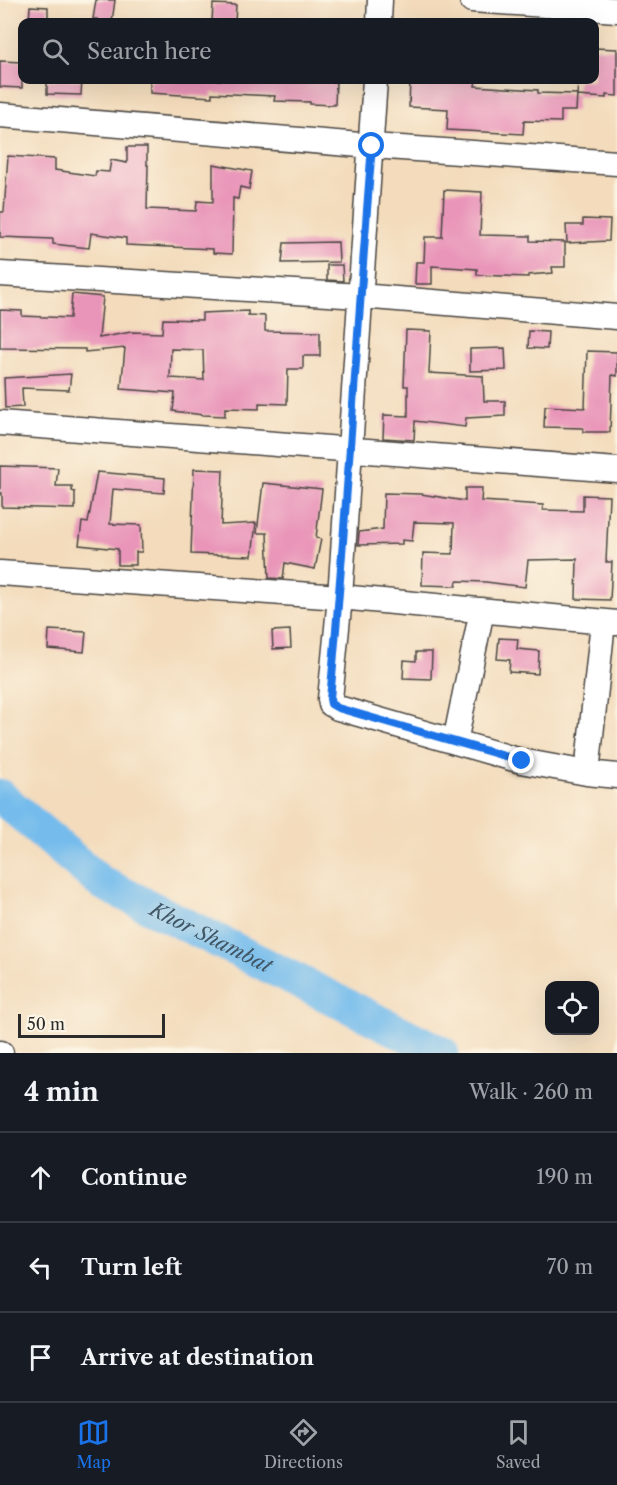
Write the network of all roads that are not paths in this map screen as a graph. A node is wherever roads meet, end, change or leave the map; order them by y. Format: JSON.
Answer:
{"nodes":[{"id":1,"x":380,"y":0,"type":"edge"},
{"id":2,"x":472,"y":0,"type":"edge"},
{"id":3,"x":617,"y":10,"type":"edge"},
{"id":4,"x":379,"y":18,"type":"edge"},
{"id":5,"x":375,"y":84,"type":"edge"},
{"id":6,"x":0,"y":115,"type":"edge"},
{"id":7,"x":372,"y":146,"type":"junction"},
{"id":8,"x":617,"y":163,"type":"edge"},
{"id":9,"x":0,"y":274,"type":"edge"},
{"id":10,"x":360,"y":296,"type":"junction"},
{"id":11,"x":617,"y":317,"type":"edge"},
{"id":12,"x":0,"y":423,"type":"edge"},
{"id":13,"x":350,"y":450,"type":"junction"},
{"id":14,"x":617,"y":470,"type":"edge"},
{"id":15,"x":0,"y":573,"type":"edge"},
{"id":16,"x":339,"y":597,"type":"junction"},
{"id":17,"x":482,"y":610,"type":"junction"},
{"id":18,"x":610,"y":622,"type":"edge"},
{"id":19,"x":454,"y":742,"type":"junction"},
{"id":20,"x":587,"y":773,"type":"junction"},
{"id":21,"x":617,"y":776,"type":"edge"}],
"edges":[{"from":1,"to":4,"type":"street"},
{"from":2,"to":3,"type":"street"},
{"from":5,"to":7,"type":"street"},
{"from":6,"to":7,"type":"street"},
{"from":7,"to":8,"type":"street"},
{"from":7,"to":10,"type":"street"},
{"from":9,"to":10,"type":"street"},
{"from":10,"to":11,"type":"street"},
{"from":10,"to":13,"type":"street"},
{"from":12,"to":13,"type":"street"},
{"from":13,"to":14,"type":"street"},
{"from":13,"to":16,"type":"street"},
{"from":15,"to":16,"type":"street"},
{"from":16,"to":17,"type":"street"},
{"from":16,"to":19,"type":"street"},
{"from":17,"to":18,"type":"street"},
{"from":17,"to":19,"type":"street"},
{"from":18,"to":20,"type":"street"},
{"from":19,"to":20,"type":"street"},
{"from":20,"to":21,"type":"street"}]}
